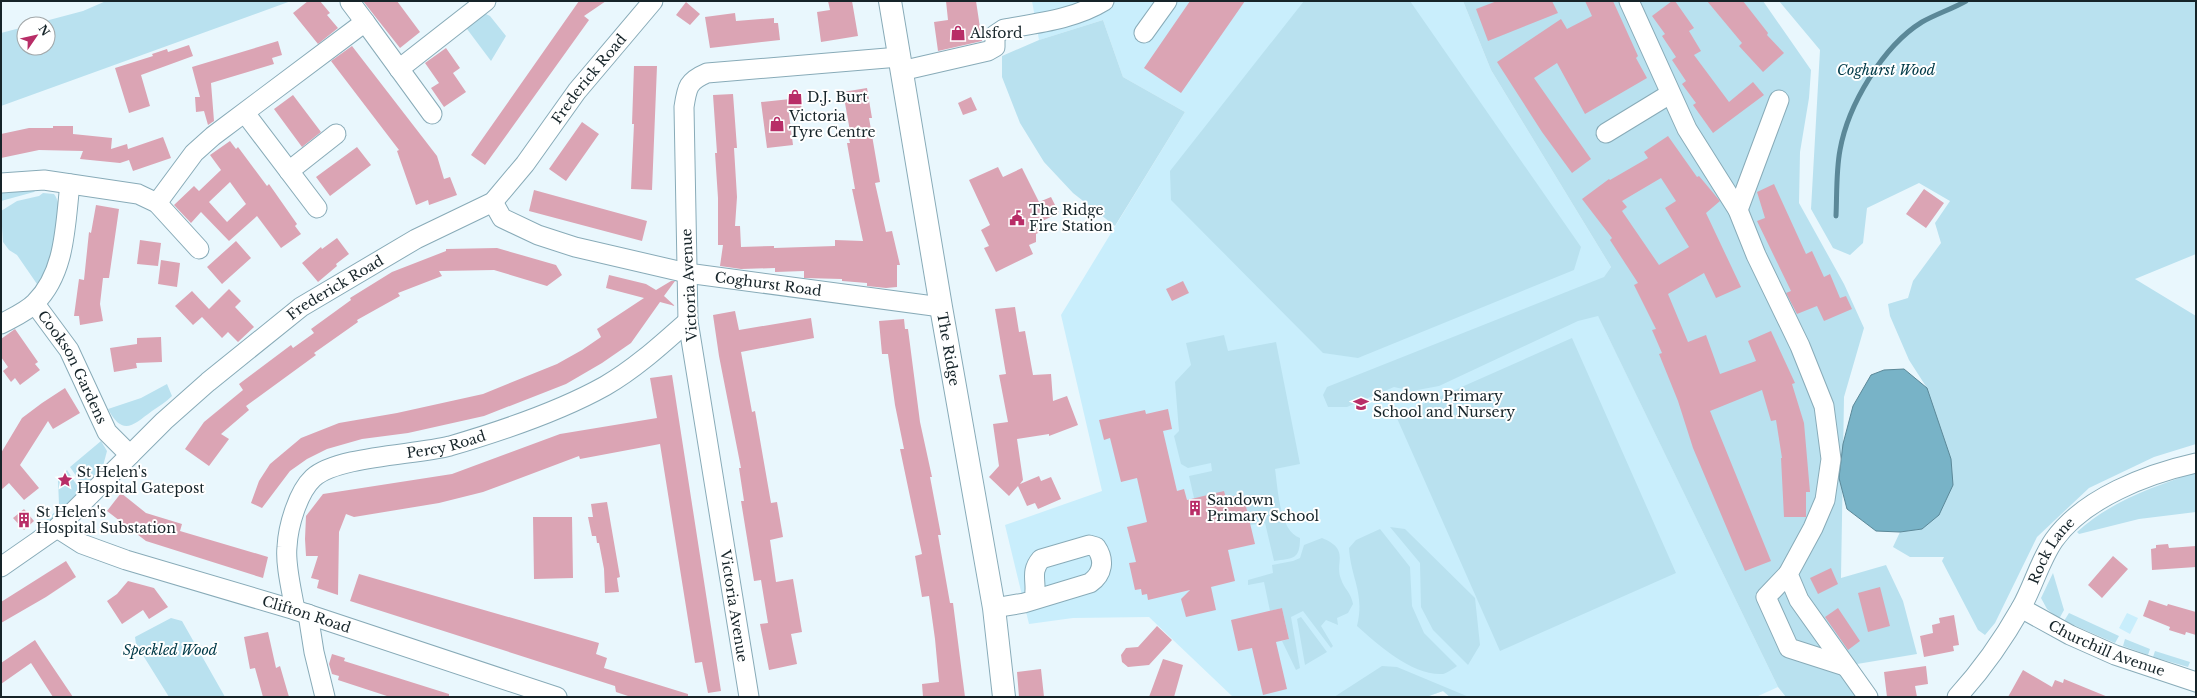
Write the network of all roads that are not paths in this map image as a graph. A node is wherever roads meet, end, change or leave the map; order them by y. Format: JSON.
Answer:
{"nodes":[{"id":1,"x":486,"y":1,"type":"edge"},
{"id":2,"x":653,"y":1,"type":"edge"},
{"id":3,"x":890,"y":1,"type":"edge"},
{"id":4,"x":1104,"y":1,"type":"edge"},
{"id":5,"x":1167,"y":1,"type":"edge"},
{"id":6,"x":1629,"y":1,"type":"edge"},
{"id":7,"x":350,"y":2,"type":"edge"},
{"id":8,"x":365,"y":22,"type":"junction"},
{"id":9,"x":1144,"y":33,"type":"dead end"},
{"id":10,"x":900,"y":64,"type":"junction"},
{"id":11,"x":399,"y":69,"type":"junction"},
{"id":12,"x":1670,"y":94,"type":"junction"},
{"id":13,"x":1779,"y":100,"type":"dead end"},
{"id":14,"x":245,"y":113,"type":"junction"},
{"id":15,"x":432,"y":114,"type":"dead end"},
{"id":16,"x":1606,"y":133,"type":"dead end"},
{"id":17,"x":336,"y":134,"type":"dead end"},
{"id":18,"x":289,"y":171,"type":"junction"},
{"id":19,"x":1,"y":183,"type":"edge"},
{"id":20,"x":70,"y":184,"type":"junction"},
{"id":21,"x":493,"y":202,"type":"junction"},
{"id":22,"x":157,"y":203,"type":"junction"},
{"id":23,"x":317,"y":208,"type":"dead end"},
{"id":24,"x":1738,"y":210,"type":"junction"},
{"id":25,"x":199,"y":249,"type":"dead end"},
{"id":26,"x":687,"y":273,"type":"junction"},
{"id":27,"x":35,"y":304,"type":"junction"},
{"id":28,"x":940,"y":307,"type":"junction"},
{"id":29,"x":688,"y":321,"type":"junction"},
{"id":30,"x":1,"y":324,"type":"edge"},
{"id":31,"x":130,"y":455,"type":"junction"},
{"id":32,"x":2196,"y":463,"type":"edge"},
{"id":33,"x":57,"y":528,"type":"junction"},
{"id":34,"x":1,"y":567,"type":"edge"},
{"id":35,"x":1788,"y":574,"type":"junction"},
{"id":36,"x":1034,"y":599,"type":"dead end"},
{"id":37,"x":994,"y":608,"type":"junction"},
{"id":38,"x":2021,"y":608,"type":"junction"},
{"id":39,"x":301,"y":612,"type":"junction"},
{"id":40,"x":1845,"y":666,"type":"junction"},
{"id":41,"x":2196,"y":682,"type":"edge"},
{"id":42,"x":325,"y":697,"type":"edge"},
{"id":43,"x":557,"y":697,"type":"edge"},
{"id":44,"x":748,"y":697,"type":"edge"},
{"id":45,"x":1004,"y":697,"type":"edge"},
{"id":46,"x":1868,"y":697,"type":"edge"},
{"id":47,"x":1957,"y":697,"type":"edge"}],
"edges":[{"from":1,"to":11,"type":"street"},
{"from":2,"to":21,"type":"street","name":"Frederick Road"},
{"from":3,"to":10,"type":"main road","name":"The Ridge"},
{"from":4,"to":10,"type":"street","name":"Victoria Avenue"},
{"from":5,"to":9,"type":"street"},
{"from":6,"to":12,"type":"street"},
{"from":7,"to":8,"type":"street"},
{"from":8,"to":11,"type":"street"},
{"from":8,"to":14,"type":"street"},
{"from":10,"to":26,"type":"street","name":"Victoria Avenue"},
{"from":10,"to":28,"type":"main road","name":"The Ridge"},
{"from":11,"to":15,"type":"street"},
{"from":12,"to":16,"type":"street"},
{"from":12,"to":24,"type":"street"},
{"from":13,"to":24,"type":"street"},
{"from":14,"to":18,"type":"street"},
{"from":14,"to":22,"type":"street"},
{"from":17,"to":18,"type":"street"},
{"from":18,"to":23,"type":"street"},
{"from":19,"to":20,"type":"street"},
{"from":20,"to":22,"type":"street"},
{"from":20,"to":27,"type":"street","name":"Cookson Gardens"},
{"from":21,"to":26,"type":"street","name":"Coghurst Road"},
{"from":21,"to":31,"type":"street","name":"Frederick Road"},
{"from":22,"to":25,"type":"street"},
{"from":24,"to":35,"type":"street"},
{"from":26,"to":28,"type":"street","name":"Coghurst Road"},
{"from":26,"to":29,"type":"street","name":"Victoria Avenue"},
{"from":27,"to":30,"type":"street"},
{"from":27,"to":31,"type":"street","name":"Cookson Gardens"},
{"from":28,"to":37,"type":"main road","name":"The Ridge"},
{"from":29,"to":39,"type":"street","name":"Percy Road"},
{"from":29,"to":44,"type":"street","name":"Victoria Avenue"},
{"from":31,"to":33,"type":"street","name":"Frederick Road"},
{"from":32,"to":38,"type":"street","name":"Rock Lane"},
{"from":33,"to":34,"type":"street","name":"Frederick Road"},
{"from":33,"to":39,"type":"street","name":"Clifton Road"},
{"from":35,"to":40,"type":"street"},
{"from":35,"to":40,"type":"street"},
{"from":36,"to":37,"type":"street"},
{"from":37,"to":45,"type":"main road","name":"The Ridge"},
{"from":38,"to":41,"type":"street","name":"Churchill Avenue"},
{"from":38,"to":47,"type":"street","name":"Rock Lane"},
{"from":39,"to":42,"type":"street","name":"Percy Road"},
{"from":39,"to":43,"type":"street","name":"Clifton Road"},
{"from":40,"to":46,"type":"street"}]}
